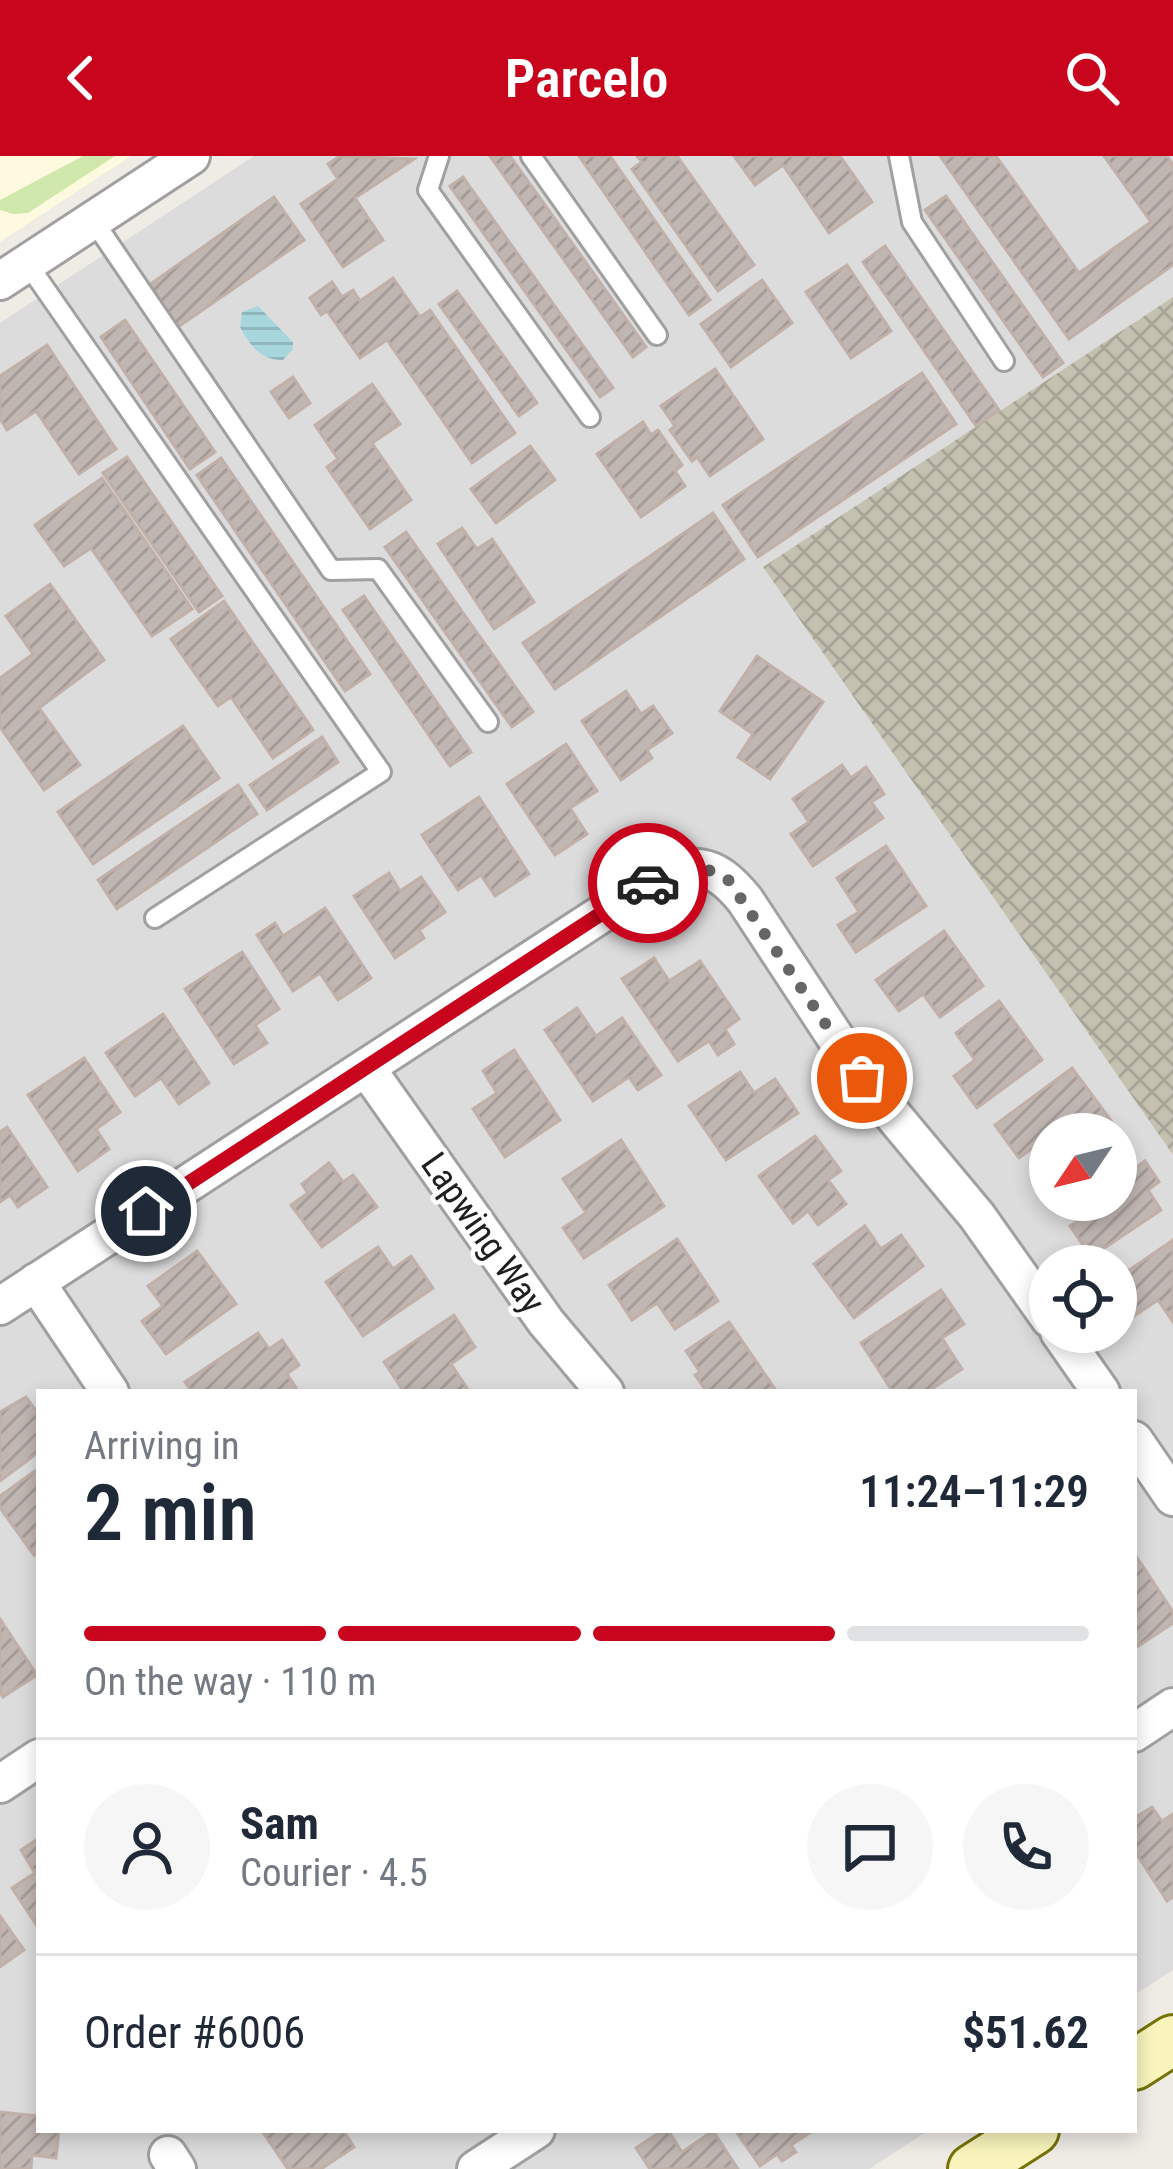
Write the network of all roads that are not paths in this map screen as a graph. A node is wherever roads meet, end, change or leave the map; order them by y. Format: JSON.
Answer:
{"nodes":[{"id":1,"x":191,"y":156,"type":"edge"},
{"id":2,"x":439,"y":156,"type":"edge"},
{"id":3,"x":531,"y":156,"type":"edge"},
{"id":4,"x":898,"y":156,"type":"edge"},
{"id":5,"x":93,"y":220,"type":"junction"},
{"id":6,"x":9,"y":271,"type":"edge"},
{"id":7,"x":657,"y":335,"type":"dead end"},
{"id":8,"x":1004,"y":362,"type":"dead end"},
{"id":9,"x":590,"y":417,"type":"dead end"},
{"id":10,"x":488,"y":722,"type":"dead end"},
{"id":11,"x":155,"y":918,"type":"dead end"},
{"id":12,"x":367,"y":1069,"type":"junction"},
{"id":13,"x":36,"y":1282,"type":"junction"},
{"id":14,"x":1029,"y":1289,"type":"edge"},
{"id":15,"x":0,"y":1306,"type":"edge"},
{"id":16,"x":1074,"y":1353,"type":"edge"},
{"id":17,"x":108,"y":1389,"type":"edge"},
{"id":18,"x":602,"y":1389,"type":"edge"},
{"id":19,"x":1099,"y":1389,"type":"edge"},
{"id":20,"x":1137,"y":1444,"type":"edge"},
{"id":21,"x":1173,"y":1497,"type":"edge"},
{"id":22,"x":1173,"y":1707,"type":"edge"},
{"id":23,"x":1137,"y":1730,"type":"edge"},
{"id":24,"x":36,"y":1760,"type":"edge"},
{"id":25,"x":0,"y":1784,"type":"edge"},
{"id":26,"x":1173,"y":2040,"type":"edge"},
{"id":27,"x":1137,"y":2063,"type":"edge"},
{"id":28,"x":531,"y":2133,"type":"edge"},
{"id":29,"x":1029,"y":2133,"type":"edge"},
{"id":30,"x":476,"y":2169,"type":"edge"},
{"id":31,"x":973,"y":2169,"type":"edge"}],
"edges":[{"from":1,"to":5,"type":"street"},
{"from":2,"to":9,"type":"lane"},
{"from":3,"to":7,"type":"lane"},
{"from":4,"to":8,"type":"lane"},
{"from":5,"to":6,"type":"street"},
{"from":5,"to":10,"type":"lane"},
{"from":6,"to":11,"type":"lane"},
{"from":12,"to":13,"type":"street"},
{"from":12,"to":14,"type":"street"},
{"from":12,"to":18,"type":"street","name":"Lapwing Way"},
{"from":13,"to":15,"type":"street"},
{"from":13,"to":17,"type":"street"},
{"from":16,"to":19,"type":"street"},
{"from":20,"to":21,"type":"street"},
{"from":22,"to":23,"type":"street"},
{"from":24,"to":25,"type":"street"},
{"from":26,"to":27,"type":"street"},
{"from":28,"to":30,"type":"street"},
{"from":29,"to":31,"type":"street"}]}
